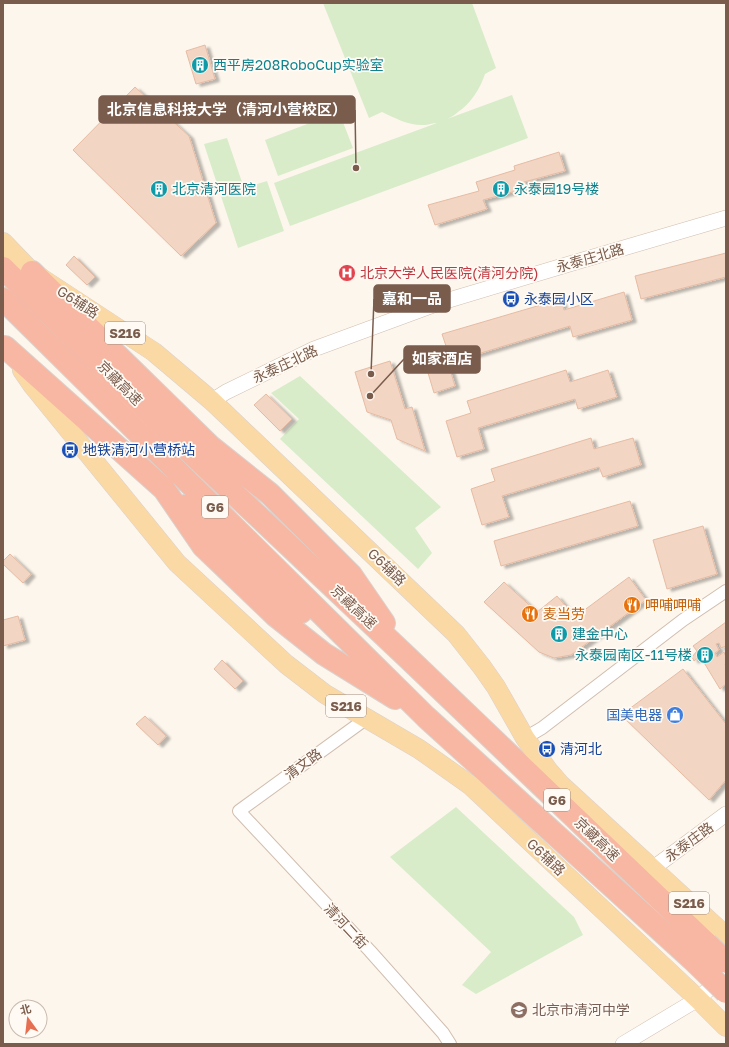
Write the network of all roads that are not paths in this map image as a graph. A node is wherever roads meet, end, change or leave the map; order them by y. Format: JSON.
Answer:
{"nodes":[{"id":1,"x":726,"y":218,"type":"edge"},
{"id":2,"x":3,"y":242,"type":"edge"},
{"id":3,"x":3,"y":268,"type":"edge"},
{"id":4,"x":32,"y":272,"type":"junction"},
{"id":5,"x":3,"y":299,"type":"edge"},
{"id":6,"x":4,"y":346,"type":"edge"},
{"id":7,"x":212,"y":401,"type":"junction"},
{"id":8,"x":164,"y":489,"type":"junction"},
{"id":9,"x":726,"y":591,"type":"edge"},
{"id":10,"x":354,"y":646,"type":"junction"},
{"id":11,"x":407,"y":657,"type":"junction"},
{"id":12,"x":426,"y":716,"type":"junction"},
{"id":13,"x":367,"y":718,"type":"junction"},
{"id":14,"x":525,"y":738,"type":"junction"},
{"id":15,"x":239,"y":811,"type":"joint"},
{"id":16,"x":726,"y":814,"type":"edge"},
{"id":17,"x":652,"y":869,"type":"junction"},
{"id":18,"x":717,"y":940,"type":"edge"},
{"id":19,"x":726,"y":957,"type":"edge"},
{"id":20,"x":726,"y":962,"type":"edge"},
{"id":21,"x":726,"y":973,"type":"edge"},
{"id":22,"x":726,"y":977,"type":"edge"},
{"id":23,"x":726,"y":992,"type":"edge"},
{"id":24,"x":697,"y":999,"type":"junction"},
{"id":25,"x":726,"y":1027,"type":"edge"},
{"id":26,"x":450,"y":1044,"type":"edge"},
{"id":27,"x":623,"y":1044,"type":"edge"},
{"id":28,"x":636,"y":1044,"type":"edge"}],
"edges":[{"from":1,"to":7,"type":"street","name":"永泰庄北路"},
{"from":2,"to":4,"type":"main road","name":"G6辅路","number":"S216"},
{"from":3,"to":11,"type":"highway","name":"京藏高速","number":"G6"},
{"from":4,"to":7,"type":"main road","name":"G6辅路","number":"S216"},
{"from":4,"to":11,"type":"highway"},
{"from":5,"to":10,"type":"highway","name":"京藏高速","number":"G6"},
{"from":6,"to":8,"type":"highway"},
{"from":6,"to":13,"type":"main road","name":"G6辅路","number":"S216"},
{"from":7,"to":14,"type":"main road","name":"G6辅路","number":"S216"},
{"from":8,"to":10,"type":"highway"},
{"from":8,"to":12,"type":"highway"},
{"from":9,"to":14,"type":"street"},
{"from":10,"to":12,"type":"highway","name":"京藏高速","number":"G6"},
{"from":11,"to":18,"type":"highway","name":"京藏高速","number":"G6"},
{"from":12,"to":23,"type":"highway","name":"京藏高速","number":"G6","bridge":true},
{"from":13,"to":15,"type":"street","name":"清文路"},
{"from":13,"to":24,"type":"main road","name":"G6辅路","number":"S216"},
{"from":14,"to":17,"type":"main road","name":"G6辅路","number":"S216"},
{"from":15,"to":26,"type":"street","name":"清河二街"},
{"from":16,"to":17,"type":"street","name":"永泰庄路"},
{"from":17,"to":18,"type":"main road","name":"G6辅路","number":"S216"},
{"from":18,"to":20,"type":"highway","number":"G6","bridge":true},
{"from":19,"to":24,"type":"street"},
{"from":21,"to":24,"type":"street"},
{"from":22,"to":24,"type":"street"},
{"from":24,"to":25,"type":"main road","name":"G6辅路","number":"S216"},
{"from":24,"to":27,"type":"street"},
{"from":24,"to":28,"type":"street"}]}
